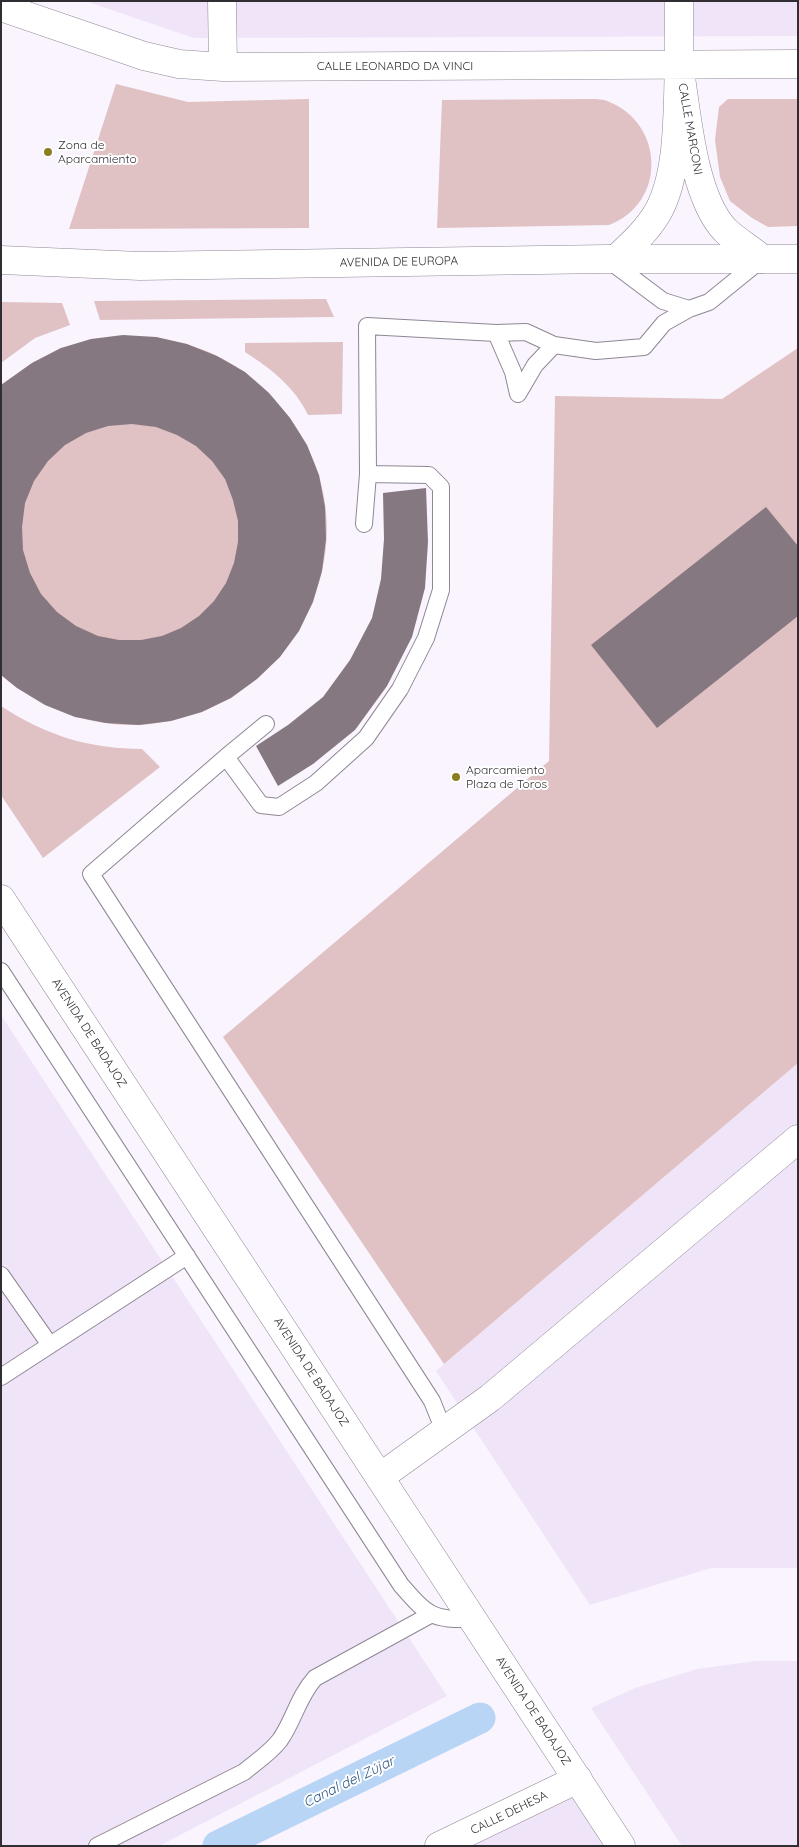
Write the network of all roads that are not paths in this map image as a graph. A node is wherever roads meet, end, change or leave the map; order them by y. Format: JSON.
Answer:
{"nodes":[{"id":1,"x":222,"y":1,"type":"edge"},
{"id":2,"x":678,"y":1,"type":"edge"},
{"id":3,"x":1,"y":7,"type":"edge"},
{"id":4,"x":679,"y":64,"type":"junction"},
{"id":5,"x":798,"y":64,"type":"edge"},
{"id":6,"x":223,"y":67,"type":"junction"},
{"id":7,"x":762,"y":258,"type":"junction"},
{"id":8,"x":612,"y":259,"type":"junction"},
{"id":9,"x":798,"y":259,"type":"edge"},
{"id":10,"x":1,"y":260,"type":"edge"},
{"id":11,"x":689,"y":309,"type":"junction"},
{"id":12,"x":496,"y":333,"type":"junction"},
{"id":13,"x":554,"y":345,"type":"junction"},
{"id":14,"x":368,"y":474,"type":"junction"},
{"id":15,"x":364,"y":524,"type":"dead end"},
{"id":16,"x":266,"y":724,"type":"dead end"},
{"id":17,"x":226,"y":757,"type":"junction"},
{"id":18,"x":1,"y":899,"type":"edge"},
{"id":19,"x":1,"y":971,"type":"edge"},
{"id":20,"x":798,"y":1139,"type":"edge"},
{"id":21,"x":187,"y":1256,"type":"junction"},
{"id":22,"x":1,"y":1275,"type":"edge"},
{"id":23,"x":50,"y":1346,"type":"junction"},
{"id":24,"x":1,"y":1377,"type":"edge"},
{"id":25,"x":444,"y":1431,"type":"junction"},
{"id":26,"x":380,"y":1477,"type":"junction"},
{"id":27,"x":430,"y":1615,"type":"junction"},
{"id":28,"x":473,"y":1619,"type":"junction"},
{"id":29,"x":578,"y":1780,"type":"junction"},
{"id":30,"x":619,"y":1844,"type":"edge"},
{"id":31,"x":97,"y":1846,"type":"edge"},
{"id":32,"x":439,"y":1846,"type":"edge"}],
"edges":[{"from":1,"to":6,"type":"street"},
{"from":2,"to":4,"type":"street","name":"CALLE MARCONI"},
{"from":3,"to":6,"type":"street","name":"CALLE LEONARDO DA VINCI"},
{"from":4,"to":5,"type":"street","name":"CALLE LEONARDO DA VINCI"},
{"from":4,"to":6,"type":"street","name":"CALLE LEONARDO DA VINCI"},
{"from":4,"to":7,"type":"street","name":"CALLE MARCONI"},
{"from":4,"to":8,"type":"street","name":"CALLE MARCONI"},
{"from":7,"to":8,"type":"street","name":"AVENIDA DE EUROPA"},
{"from":7,"to":9,"type":"street","name":"AVENIDA DE EUROPA"},
{"from":7,"to":11,"type":"lane"},
{"from":8,"to":10,"type":"street","name":"AVENIDA DE EUROPA"},
{"from":8,"to":11,"type":"lane"},
{"from":11,"to":13,"type":"lane"},
{"from":12,"to":13,"type":"lane"},
{"from":12,"to":13,"type":"lane"},
{"from":12,"to":14,"type":"lane"},
{"from":14,"to":15,"type":"lane"},
{"from":14,"to":17,"type":"lane"},
{"from":16,"to":17,"type":"lane"},
{"from":17,"to":25,"type":"lane"},
{"from":18,"to":26,"type":"street","name":"AVENIDA DE BADAJOZ"},
{"from":19,"to":21,"type":"lane"},
{"from":20,"to":25,"type":"street"},
{"from":21,"to":23,"type":"lane"},
{"from":21,"to":27,"type":"lane"},
{"from":22,"to":23,"type":"lane"},
{"from":23,"to":24,"type":"lane"},
{"from":25,"to":26,"type":"street"},
{"from":26,"to":28,"type":"street","name":"AVENIDA DE BADAJOZ"},
{"from":27,"to":28,"type":"lane"},
{"from":27,"to":31,"type":"lane"},
{"from":28,"to":29,"type":"street","name":"AVENIDA DE BADAJOZ"},
{"from":29,"to":30,"type":"street","name":"AVENIDA DE BADAJOZ"},
{"from":29,"to":32,"type":"street","name":"CALLE DEHESA"}]}
